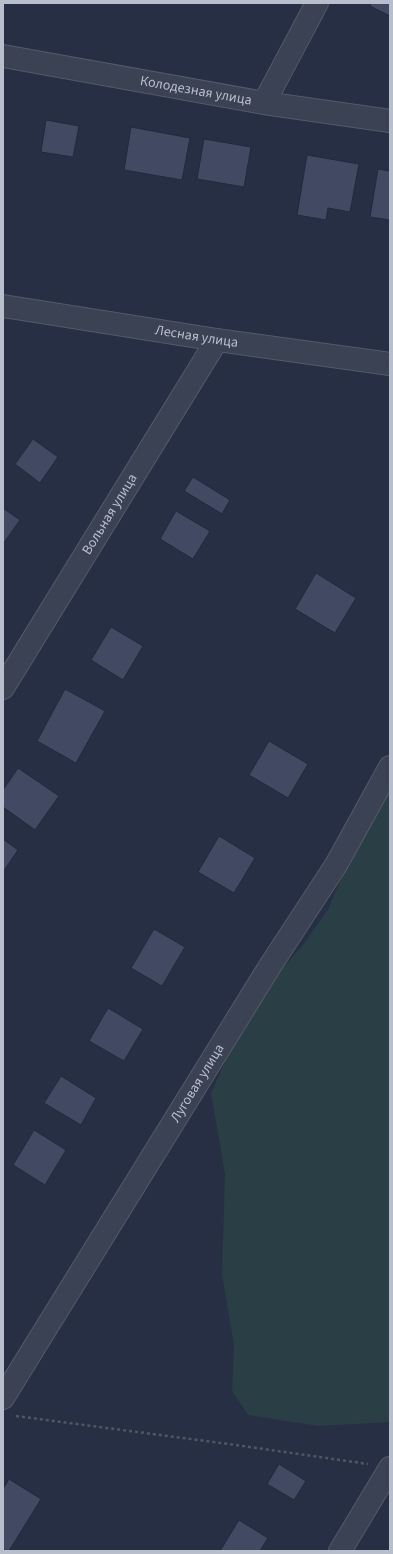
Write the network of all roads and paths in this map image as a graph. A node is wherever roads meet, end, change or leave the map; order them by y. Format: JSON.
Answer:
{"nodes":[{"id":1,"x":317,"y":3,"type":"edge"},
{"id":2,"x":3,"y":56,"type":"edge"},
{"id":3,"x":264,"y":103,"type":"junction"},
{"id":4,"x":390,"y":122,"type":"edge"},
{"id":5,"x":3,"y":306,"type":"edge"},
{"id":6,"x":218,"y":340,"type":"junction"},
{"id":7,"x":390,"y":364,"type":"edge"},
{"id":8,"x":3,"y":688,"type":"edge"},
{"id":9,"x":390,"y":766,"type":"edge"},
{"id":10,"x":7,"y":1407,"type":"edge"},
{"id":11,"x":382,"y":1467,"type":"edge"},
{"id":12,"x":340,"y":1551,"type":"edge"}],
"edges":[{"from":1,"to":3,"type":"street"},
{"from":2,"to":3,"type":"street","name":"Колодезная улица"},
{"from":3,"to":4,"type":"street","name":"Колодезная улица"},
{"from":5,"to":6,"type":"street","name":"Лесная улица"},
{"from":6,"to":7,"type":"street","name":"Лесная улица"},
{"from":6,"to":8,"type":"street","name":"Вольная улица"},
{"from":9,"to":10,"type":"street","name":"Луговая улица"},
{"from":10,"to":11,"type":"path"},
{"from":11,"to":12,"type":"street"}]}
